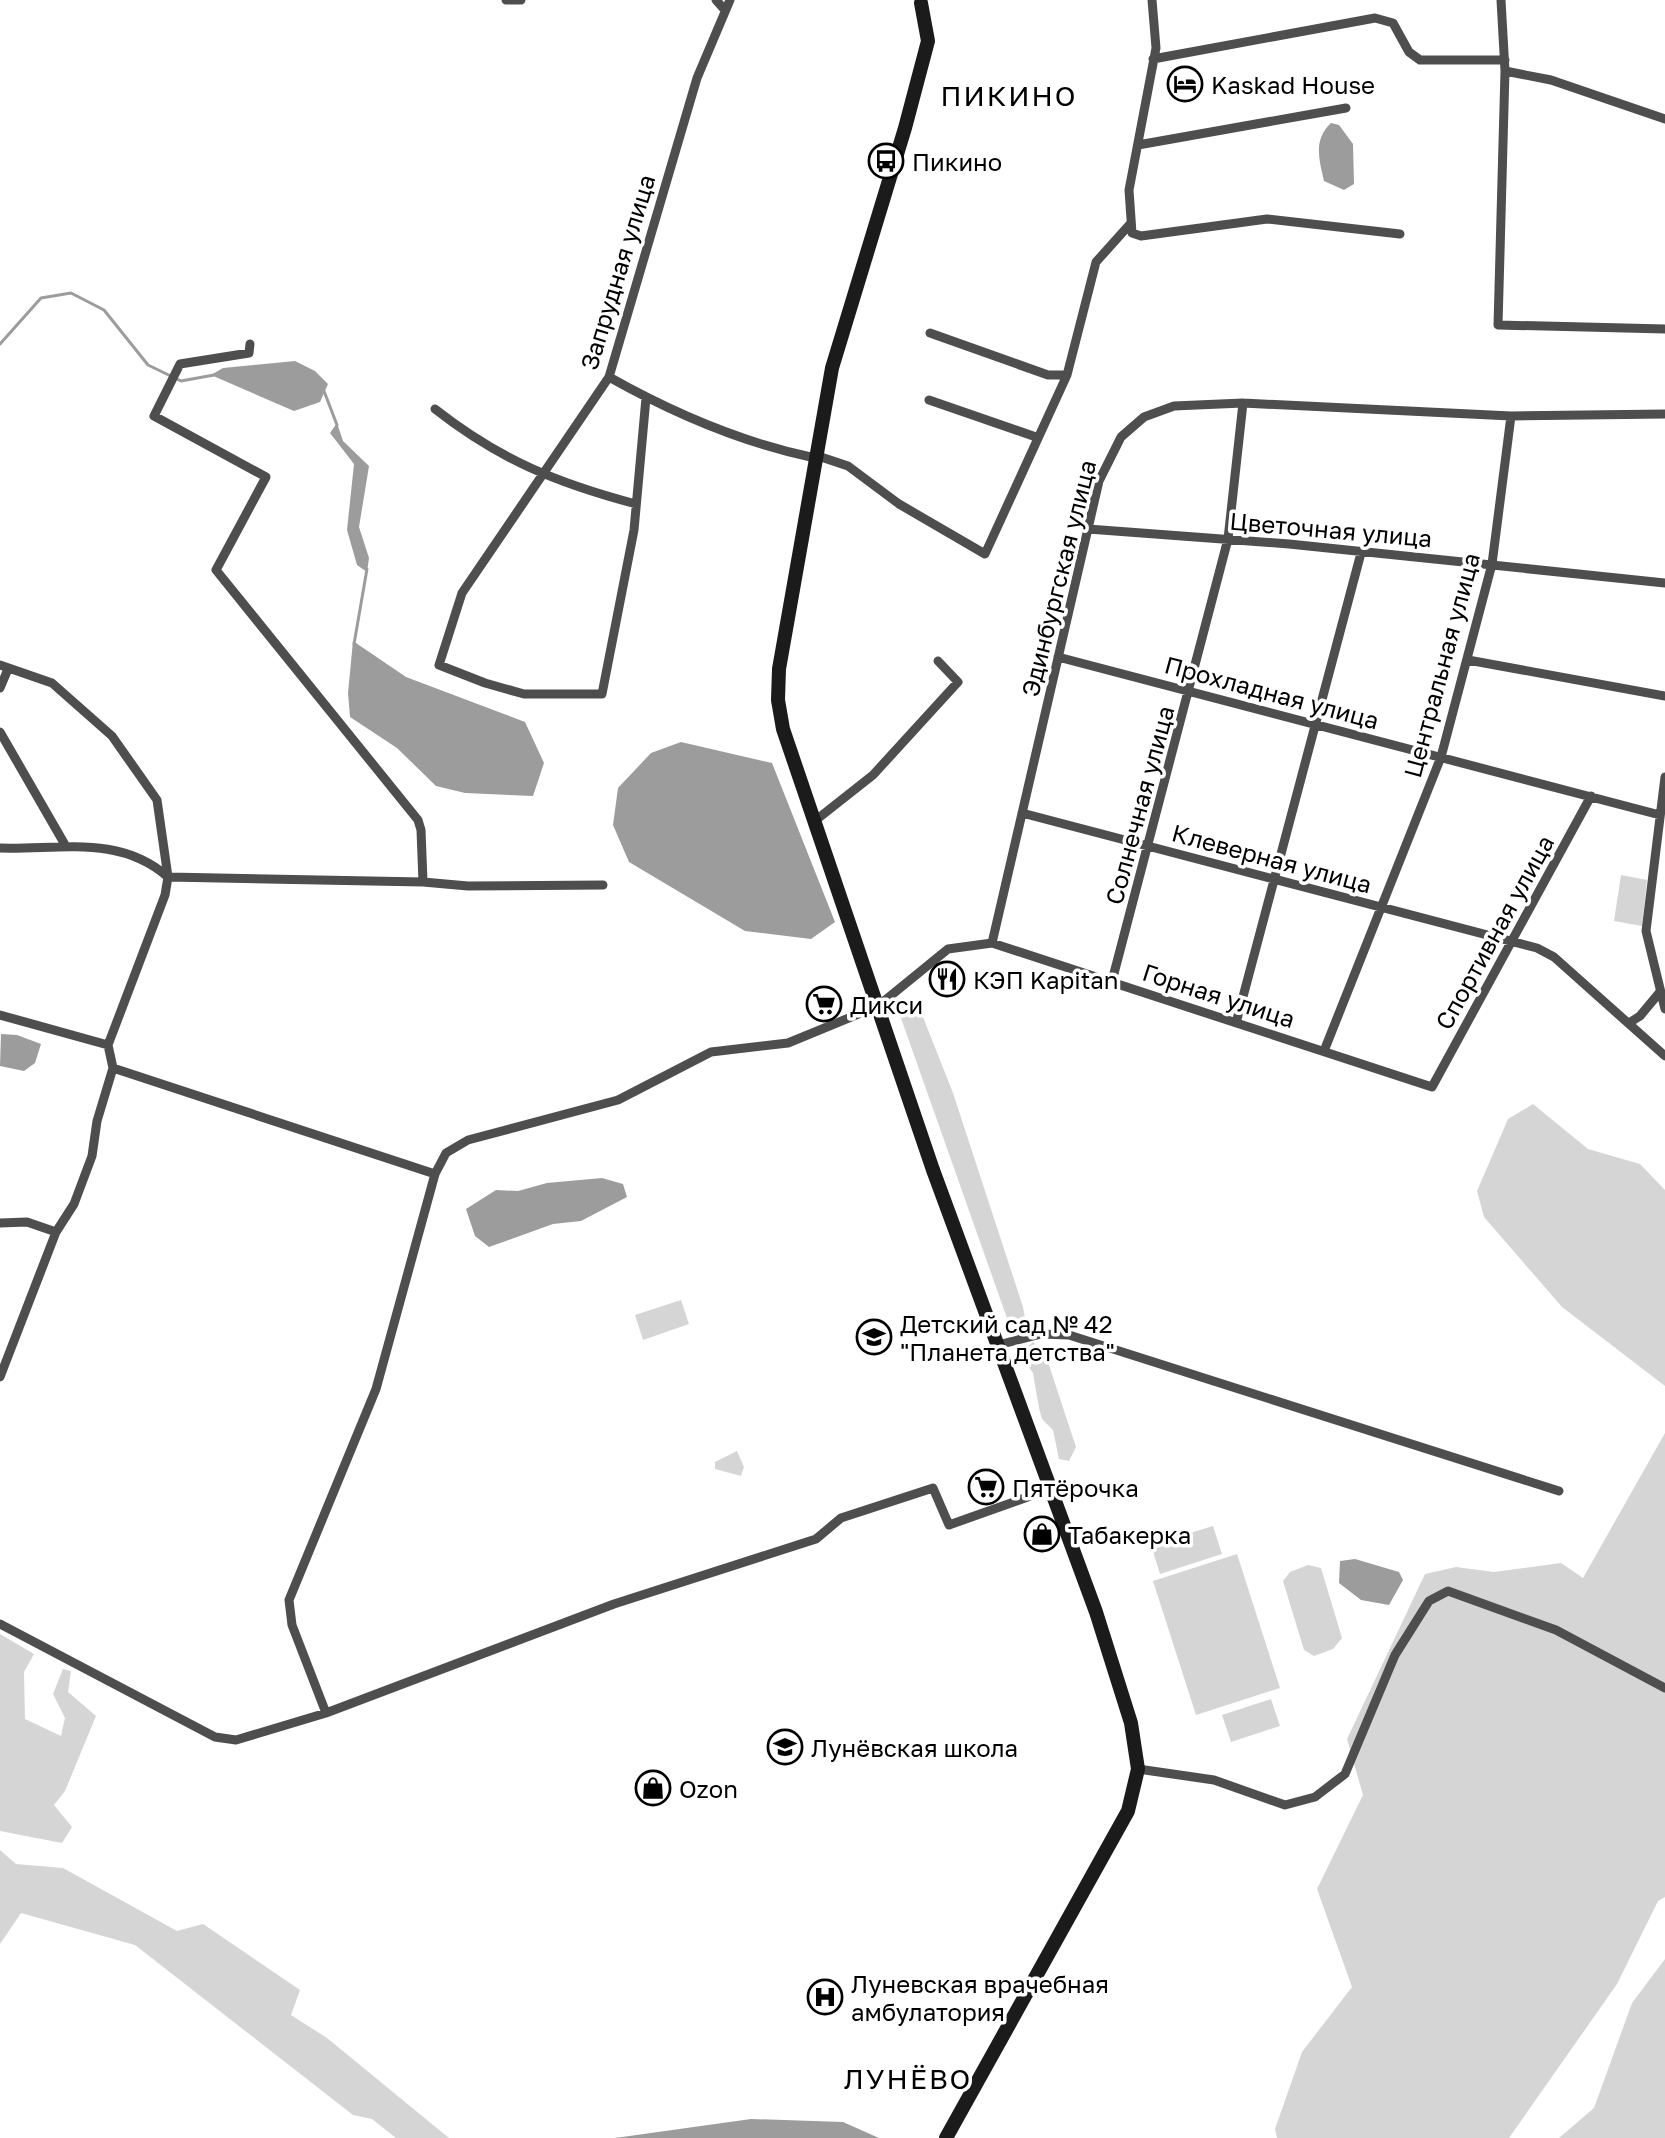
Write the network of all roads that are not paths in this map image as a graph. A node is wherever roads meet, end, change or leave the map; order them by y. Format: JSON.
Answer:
{"nodes":[{"id":1,"x":506,"y":0,"type":"edge"},
{"id":2,"x":521,"y":0,"type":"edge"},
{"id":3,"x":716,"y":0,"type":"edge"},
{"id":4,"x":1152,"y":0,"type":"edge"},
{"id":5,"x":1501,"y":0,"type":"edge"},
{"id":6,"x":922,"y":1,"type":"edge"},
{"id":7,"x":727,"y":4,"type":"edge"},
{"id":8,"x":1153,"y":59,"type":"junction"},
{"id":9,"x":1505,"y":65,"type":"junction"},
{"id":10,"x":1346,"y":108,"type":"dead end"},
{"id":11,"x":1665,"y":119,"type":"edge"},
{"id":12,"x":1138,"y":145,"type":"junction"},
{"id":13,"x":1131,"y":223,"type":"junction"},
{"id":14,"x":1400,"y":234,"type":"dead end"},
{"id":15,"x":1665,"y":329,"type":"edge"},
{"id":16,"x":930,"y":333,"type":"dead end"},
{"id":17,"x":250,"y":344,"type":"dead end"},
{"id":18,"x":1067,"y":375,"type":"junction"},
{"id":19,"x":609,"y":377,"type":"junction"},
{"id":20,"x":646,"y":398,"type":"junction"},
{"id":21,"x":929,"y":400,"type":"dead end"},
{"id":22,"x":1243,"y":403,"type":"junction"},
{"id":23,"x":435,"y":409,"type":"dead end"},
{"id":24,"x":1665,"y":414,"type":"edge"},
{"id":25,"x":1511,"y":416,"type":"junction"},
{"id":26,"x":1036,"y":437,"type":"junction"},
{"id":27,"x":815,"y":456,"type":"junction"},
{"id":28,"x":540,"y":475,"type":"junction"},
{"id":29,"x":636,"y":504,"type":"junction"},
{"id":30,"x":1088,"y":529,"type":"junction"},
{"id":31,"x":1228,"y":539,"type":"junction"},
{"id":32,"x":1361,"y":553,"type":"junction"},
{"id":33,"x":1492,"y":564,"type":"junction"},
{"id":34,"x":1665,"y":583,"type":"edge"},
{"id":35,"x":1058,"y":657,"type":"junction"},
{"id":36,"x":1468,"y":660,"type":"junction"},
{"id":37,"x":938,"y":661,"type":"dead end"},
{"id":38,"x":4,"y":667,"type":"edge"},
{"id":39,"x":0,"y":688,"type":"edge"},
{"id":40,"x":1190,"y":691,"type":"junction"},
{"id":41,"x":1665,"y":696,"type":"edge"},
{"id":42,"x":1315,"y":724,"type":"junction"},
{"id":43,"x":0,"y":732,"type":"edge"},
{"id":44,"x":1441,"y":757,"type":"junction"},
{"id":45,"x":1665,"y":777,"type":"edge"},
{"id":46,"x":1591,"y":796,"type":"junction"},
{"id":47,"x":1022,"y":813,"type":"junction"},
{"id":48,"x":1660,"y":815,"type":"junction"},
{"id":49,"x":816,"y":820,"type":"junction"},
{"id":50,"x":64,"y":843,"type":"junction"},
{"id":51,"x":1149,"y":846,"type":"junction"},
{"id":52,"x":0,"y":848,"type":"edge"},
{"id":53,"x":168,"y":877,"type":"junction"},
{"id":54,"x":1274,"y":880,"type":"junction"},
{"id":55,"x":423,"y":882,"type":"junction"},
{"id":56,"x":603,"y":885,"type":"dead end"},
{"id":57,"x":1381,"y":907,"type":"junction"},
{"id":58,"x":1512,"y":942,"type":"junction"},
{"id":59,"x":992,"y":943,"type":"junction"},
{"id":60,"x":1112,"y":981,"type":"junction"},
{"id":61,"x":1660,"y":992,"type":"junction"},
{"id":62,"x":878,"y":1006,"type":"junction"},
{"id":63,"x":1665,"y":1009,"type":"edge"},
{"id":64,"x":0,"y":1015,"type":"edge"},
{"id":65,"x":1236,"y":1023,"type":"junction"},
{"id":66,"x":1629,"y":1023,"type":"junction"},
{"id":67,"x":108,"y":1045,"type":"junction"},
{"id":68,"x":1324,"y":1051,"type":"junction"},
{"id":69,"x":1665,"y":1056,"type":"edge"},
{"id":70,"x":113,"y":1068,"type":"junction"},
{"id":71,"x":1432,"y":1087,"type":"joint"},
{"id":72,"x":435,"y":1174,"type":"junction"},
{"id":73,"x":0,"y":1223,"type":"edge"},
{"id":74,"x":56,"y":1232,"type":"junction"},
{"id":75,"x":998,"y":1345,"type":"junction"},
{"id":76,"x":0,"y":1377,"type":"edge"},
{"id":77,"x":1050,"y":1489,"type":"junction"},
{"id":78,"x":1559,"y":1491,"type":"dead end"},
{"id":79,"x":0,"y":1624,"type":"edge"},
{"id":80,"x":1665,"y":1688,"type":"edge"},
{"id":81,"x":326,"y":1713,"type":"junction"},
{"id":82,"x":1138,"y":1769,"type":"junction"},
{"id":83,"x":946,"y":2138,"type":"edge"}],
"edges":[{"from":1,"to":2,"type":"street"},
{"from":3,"to":7,"type":"street"},
{"from":4,"to":8,"type":"street"},
{"from":5,"to":9,"type":"street"},
{"from":6,"to":27,"type":"street"},
{"from":7,"to":19,"type":"street","name":"Запрудная улица"},
{"from":8,"to":9,"type":"street"},
{"from":8,"to":12,"type":"street"},
{"from":9,"to":11,"type":"street"},
{"from":9,"to":15,"type":"street"},
{"from":10,"to":12,"type":"street"},
{"from":12,"to":13,"type":"street"},
{"from":13,"to":14,"type":"street"},
{"from":13,"to":18,"type":"street"},
{"from":16,"to":18,"type":"street"},
{"from":17,"to":55,"type":"street"},
{"from":18,"to":26,"type":"street"},
{"from":19,"to":20,"type":"street"},
{"from":19,"to":28,"type":"street","name":"Запрудная улица"},
{"from":20,"to":27,"type":"street"},
{"from":20,"to":29,"type":"street"},
{"from":21,"to":26,"type":"street"},
{"from":22,"to":25,"type":"street","name":"Эдинбургская улица"},
{"from":22,"to":30,"type":"street","name":"Эдинбургская улица"},
{"from":22,"to":31,"type":"street","name":"Солнечная улица"},
{"from":23,"to":28,"type":"street"},
{"from":24,"to":25,"type":"street","name":"Эдинбургская улица"},
{"from":25,"to":33,"type":"street","name":"Центральная улица"},
{"from":26,"to":27,"type":"street"},
{"from":27,"to":49,"type":"street"},
{"from":28,"to":29,"type":"street"},
{"from":28,"to":29,"type":"street","name":"Запрудная улица"},
{"from":30,"to":31,"type":"street","name":"Цветочная улица"},
{"from":30,"to":35,"type":"street","name":"Эдинбургская улица"},
{"from":31,"to":32,"type":"street","name":"Цветочная улица"},
{"from":31,"to":40,"type":"street","name":"Солнечная улица"},
{"from":32,"to":33,"type":"street","name":"Цветочная улица"},
{"from":32,"to":42,"type":"street"},
{"from":33,"to":34,"type":"street","name":"Цветочная улица"},
{"from":33,"to":36,"type":"street","name":"Центральная улица"},
{"from":35,"to":40,"type":"street","name":"Прохладная улица"},
{"from":35,"to":47,"type":"street","name":"Эдинбургская улица"},
{"from":36,"to":41,"type":"street"},
{"from":36,"to":44,"type":"street","name":"Центральная улица"},
{"from":37,"to":49,"type":"street"},
{"from":38,"to":39,"type":"street"},
{"from":38,"to":53,"type":"street"},
{"from":40,"to":42,"type":"street","name":"Прохладная улица"},
{"from":40,"to":51,"type":"street","name":"Солнечная улица"},
{"from":42,"to":44,"type":"street","name":"Прохладная улица"},
{"from":42,"to":54,"type":"street"},
{"from":43,"to":50,"type":"street"},
{"from":44,"to":46,"type":"street","name":"Прохладная улица"},
{"from":44,"to":57,"type":"street","name":"Центральная улица"},
{"from":45,"to":48,"type":"street"},
{"from":46,"to":48,"type":"street","name":"Прохладная улица"},
{"from":46,"to":58,"type":"street","name":"Спортивная улица"},
{"from":47,"to":51,"type":"street","name":"Клеверная улица"},
{"from":47,"to":59,"type":"street","name":"Эдинбургская улица"},
{"from":48,"to":61,"type":"street"},
{"from":49,"to":62,"type":"street"},
{"from":50,"to":52,"type":"street"},
{"from":50,"to":53,"type":"street"},
{"from":51,"to":54,"type":"street","name":"Клеверная улица"},
{"from":51,"to":60,"type":"street","name":"Солнечная улица"},
{"from":53,"to":55,"type":"street"},
{"from":53,"to":67,"type":"street"},
{"from":54,"to":57,"type":"street","name":"Клеверная улица"},
{"from":54,"to":65,"type":"street"},
{"from":55,"to":56,"type":"street"},
{"from":57,"to":58,"type":"street","name":"Клеверная улица"},
{"from":57,"to":68,"type":"street","name":"Центральная улица"},
{"from":58,"to":66,"type":"street","name":"Клеверная улица"},
{"from":58,"to":71,"type":"street","name":"Спортивная улица"},
{"from":59,"to":60,"type":"street","name":"Горная улица"},
{"from":59,"to":62,"type":"street"},
{"from":60,"to":65,"type":"street","name":"Горная улица"},
{"from":61,"to":63,"type":"street"},
{"from":61,"to":66,"type":"street"},
{"from":62,"to":72,"type":"street"},
{"from":62,"to":75,"type":"street"},
{"from":64,"to":67,"type":"street"},
{"from":65,"to":68,"type":"street","name":"Горная улица"},
{"from":66,"to":69,"type":"street","name":"Клеверная улица"},
{"from":67,"to":70,"type":"street"},
{"from":68,"to":71,"type":"street","name":"Горная улица"},
{"from":70,"to":72,"type":"street"},
{"from":70,"to":74,"type":"street"},
{"from":72,"to":81,"type":"street"},
{"from":73,"to":74,"type":"street"},
{"from":74,"to":76,"type":"street"},
{"from":75,"to":77,"type":"street"},
{"from":75,"to":78,"type":"street"},
{"from":77,"to":81,"type":"street"},
{"from":77,"to":82,"type":"street"},
{"from":79,"to":81,"type":"street"},
{"from":80,"to":82,"type":"street"},
{"from":82,"to":83,"type":"street"}]}
